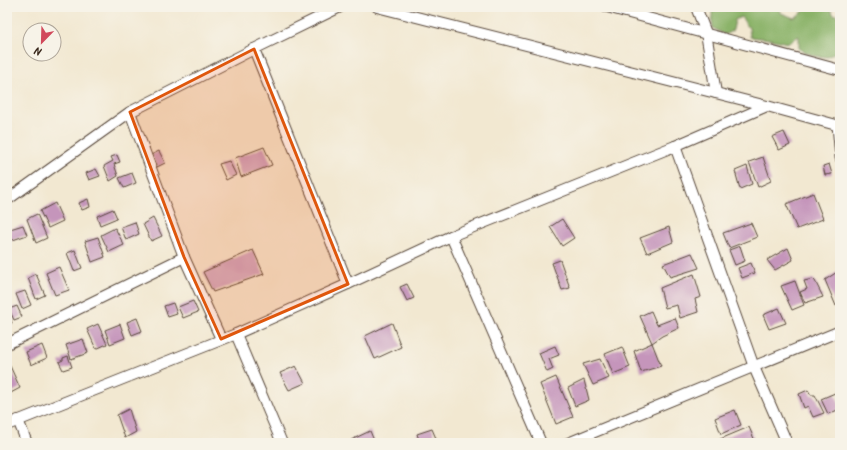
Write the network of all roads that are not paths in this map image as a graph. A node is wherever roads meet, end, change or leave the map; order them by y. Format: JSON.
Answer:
{"nodes":[{"id":1,"x":340,"y":7,"type":"edge"},
{"id":2,"x":377,"y":7,"type":"edge"},
{"id":3,"x":607,"y":7,"type":"edge"},
{"id":4,"x":696,"y":7,"type":"edge"},
{"id":5,"x":706,"y":33,"type":"junction"},
{"id":6,"x":254,"y":49,"type":"junction"},
{"id":7,"x":840,"y":70,"type":"edge"},
{"id":8,"x":716,"y":93,"type":"junction"},
{"id":9,"x":767,"y":106,"type":"junction"},
{"id":10,"x":130,"y":112,"type":"junction"},
{"id":11,"x":838,"y":126,"type":"edge"},
{"id":12,"x":675,"y":146,"type":"junction"},
{"id":13,"x":840,"y":163,"type":"edge"},
{"id":14,"x":7,"y":200,"type":"edge"},
{"id":15,"x":451,"y":236,"type":"junction"},
{"id":16,"x":184,"y":257,"type":"junction"},
{"id":17,"x":348,"y":284,"type":"junction"},
{"id":18,"x":840,"y":331,"type":"edge"},
{"id":19,"x":236,"y":334,"type":"junction"},
{"id":20,"x":221,"y":339,"type":"junction"},
{"id":21,"x":7,"y":344,"type":"edge"},
{"id":22,"x":754,"y":367,"type":"junction"},
{"id":23,"x":18,"y":420,"type":"junction"},
{"id":24,"x":7,"y":425,"type":"edge"},
{"id":25,"x":27,"y":443,"type":"edge"},
{"id":26,"x":282,"y":443,"type":"edge"},
{"id":27,"x":541,"y":443,"type":"edge"},
{"id":28,"x":568,"y":443,"type":"edge"},
{"id":29,"x":787,"y":443,"type":"edge"}],
"edges":[{"from":1,"to":6,"type":"street"},
{"from":2,"to":8,"type":"street"},
{"from":3,"to":5,"type":"street"},
{"from":4,"to":5,"type":"street"},
{"from":5,"to":7,"type":"street"},
{"from":5,"to":8,"type":"street"},
{"from":6,"to":10,"type":"street"},
{"from":6,"to":17,"type":"street"},
{"from":8,"to":9,"type":"street"},
{"from":9,"to":11,"type":"street"},
{"from":9,"to":12,"type":"street"},
{"from":10,"to":14,"type":"street"},
{"from":10,"to":16,"type":"street"},
{"from":11,"to":13,"type":"lane"},
{"from":12,"to":15,"type":"street"},
{"from":12,"to":22,"type":"street"},
{"from":15,"to":17,"type":"street"},
{"from":15,"to":27,"type":"street"},
{"from":16,"to":20,"type":"street"},
{"from":16,"to":21,"type":"street"},
{"from":17,"to":19,"type":"street"},
{"from":18,"to":22,"type":"street"},
{"from":19,"to":20,"type":"street"},
{"from":19,"to":26,"type":"street"},
{"from":20,"to":23,"type":"street"},
{"from":22,"to":28,"type":"street"},
{"from":22,"to":29,"type":"street"},
{"from":23,"to":24,"type":"street"},
{"from":23,"to":25,"type":"street"}]}
